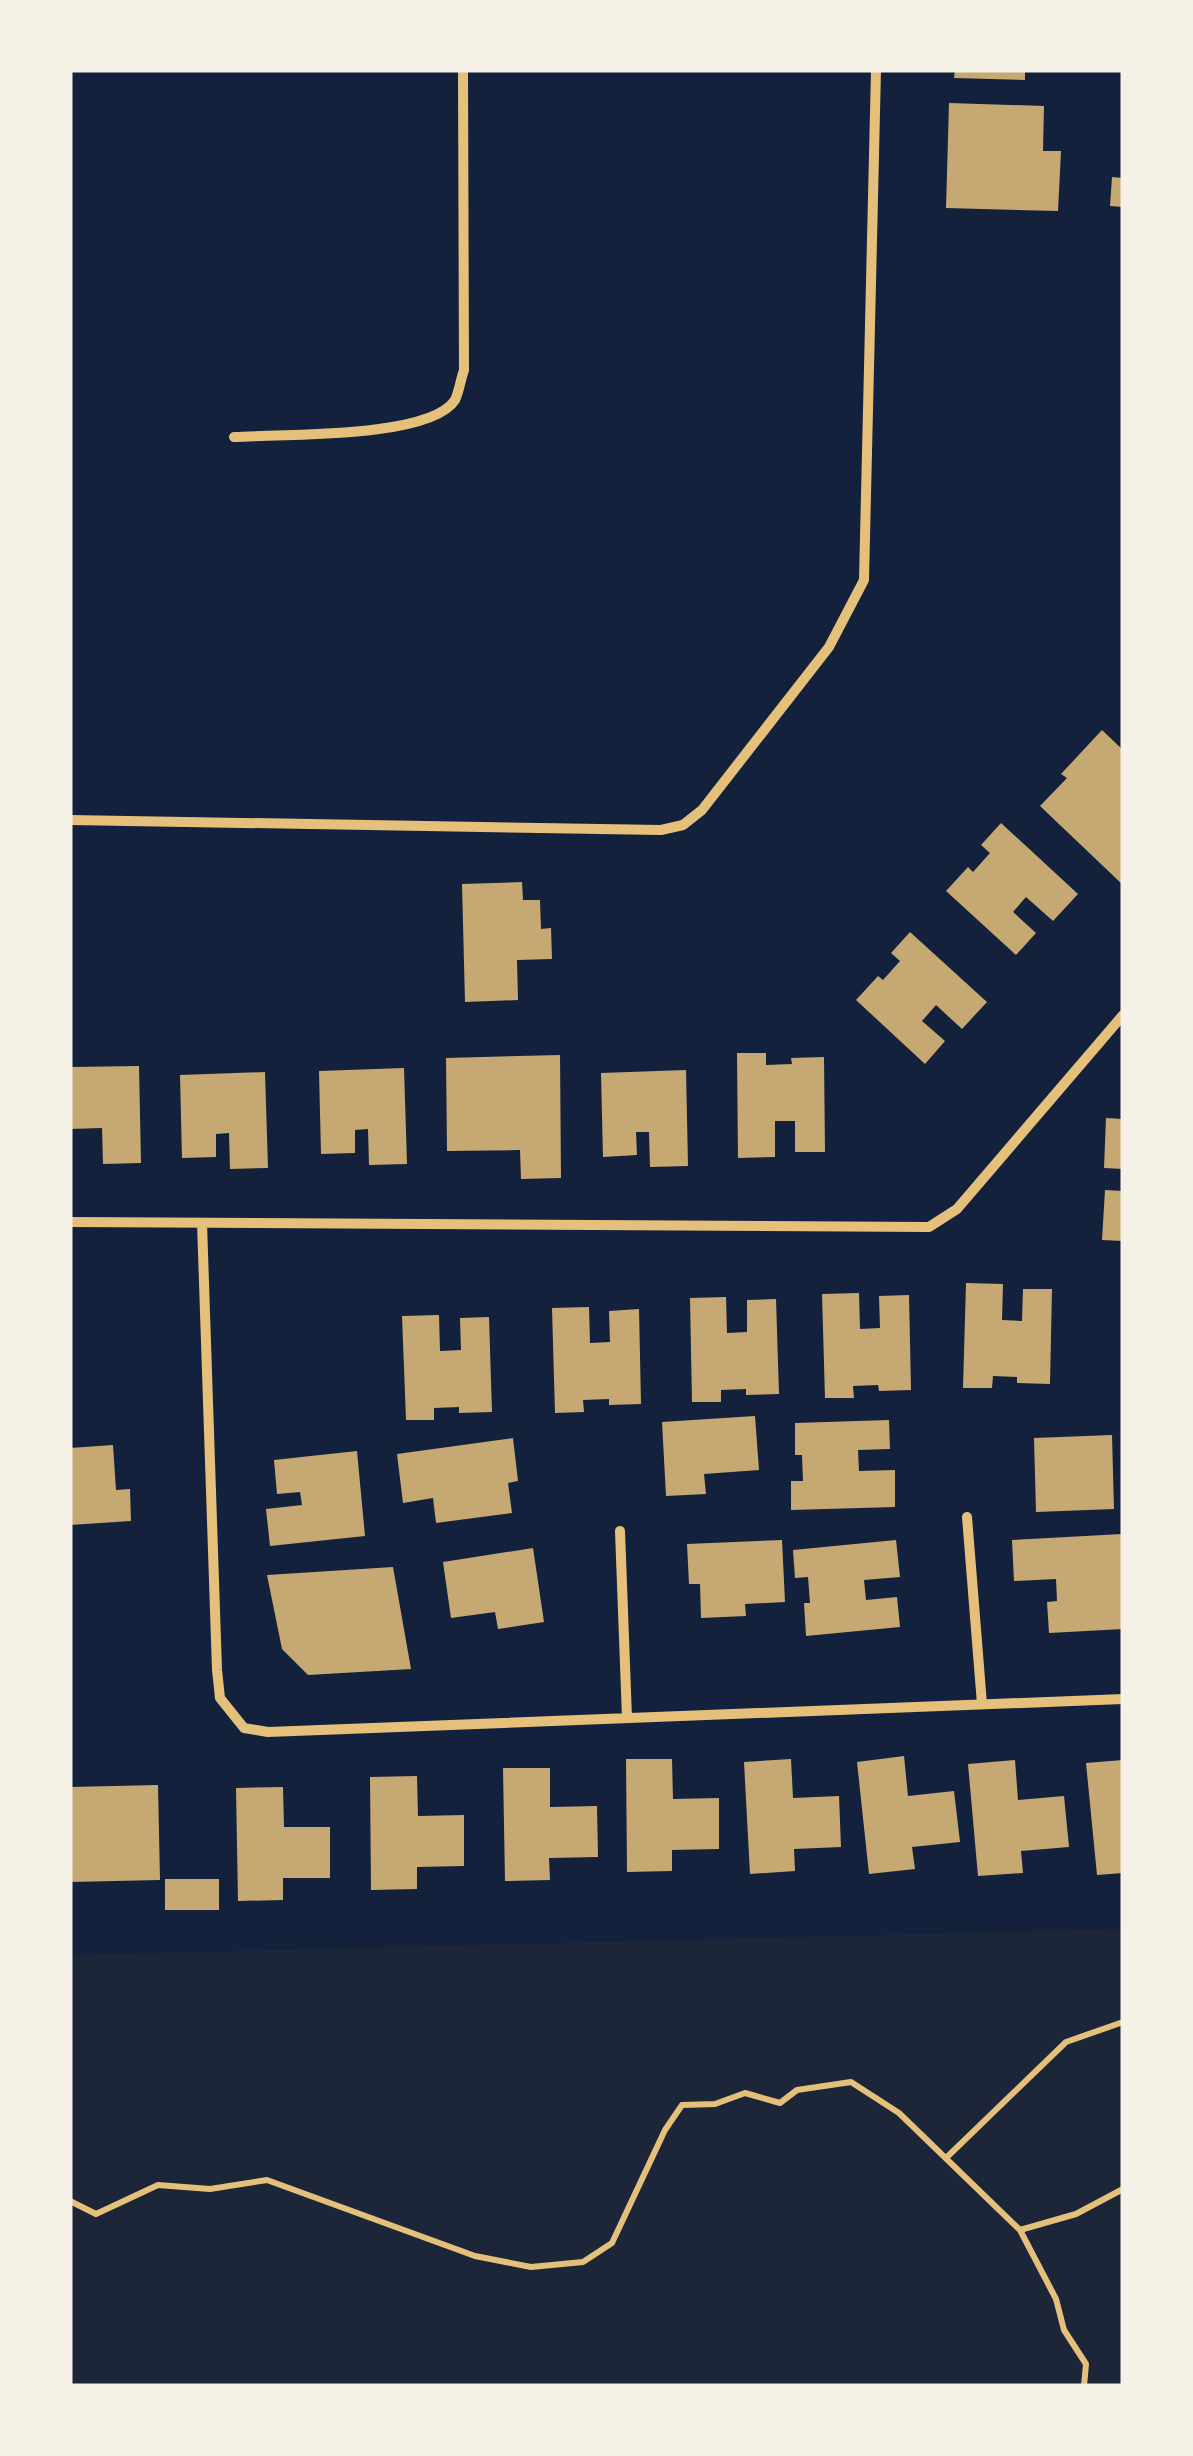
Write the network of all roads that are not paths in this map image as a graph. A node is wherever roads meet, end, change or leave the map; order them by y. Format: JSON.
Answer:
{"nodes":[{"id":1,"x":462,"y":70,"type":"edge"},
{"id":2,"x":876,"y":70,"type":"edge"},
{"id":3,"x":234,"y":437,"type":"dead end"},
{"id":4,"x":70,"y":820,"type":"edge"},
{"id":5,"x":1123,"y":1015,"type":"edge"},
{"id":6,"x":70,"y":1222,"type":"edge"},
{"id":7,"x":202,"y":1224,"type":"junction"},
{"id":8,"x":967,"y":1517,"type":"dead end"},
{"id":9,"x":620,"y":1531,"type":"dead end"},
{"id":10,"x":1123,"y":1699,"type":"edge"},
{"id":11,"x":982,"y":1704,"type":"junction"},
{"id":12,"x":627,"y":1718,"type":"junction"}],
"edges":[{"from":1,"to":3,"type":"street"},
{"from":2,"to":4,"type":"street"},
{"from":5,"to":7,"type":"street"},
{"from":6,"to":7,"type":"street"},
{"from":7,"to":12,"type":"street"},
{"from":8,"to":11,"type":"street"},
{"from":9,"to":12,"type":"street"},
{"from":10,"to":11,"type":"street"},
{"from":11,"to":12,"type":"street"}]}
